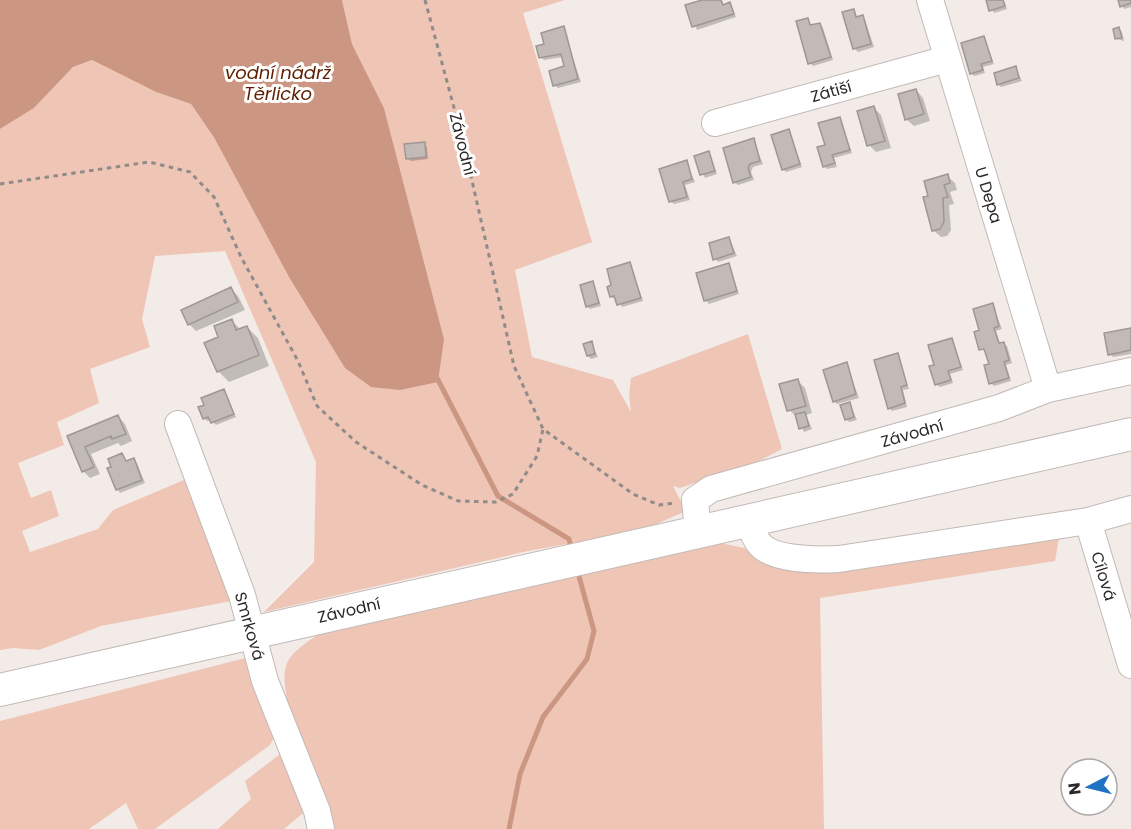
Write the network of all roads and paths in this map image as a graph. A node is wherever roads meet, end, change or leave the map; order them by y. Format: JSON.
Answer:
{"nodes":[{"id":1,"x":425,"y":0,"type":"edge"},
{"id":2,"x":930,"y":0,"type":"edge"},
{"id":3,"x":947,"y":58,"type":"junction"},
{"id":4,"x":715,"y":123,"type":"dead end"},
{"id":5,"x":0,"y":184,"type":"edge"},
{"id":6,"x":1131,"y":371,"type":"edge"},
{"id":7,"x":1048,"y":389,"type":"junction"},
{"id":8,"x":178,"y":424,"type":"dead end"},
{"id":9,"x":543,"y":429,"type":"junction"},
{"id":10,"x":1131,"y":434,"type":"edge"},
{"id":11,"x":695,"y":500,"type":"junction"},
{"id":12,"x":1131,"y":509,"type":"edge"},
{"id":13,"x":748,"y":521,"type":"junction"},
{"id":14,"x":1088,"y":521,"type":"junction"},
{"id":15,"x":698,"y":532,"type":"junction"},
{"id":16,"x":254,"y":632,"type":"junction"},
{"id":17,"x":1131,"y":665,"type":"edge"},
{"id":18,"x":0,"y":690,"type":"edge"},
{"id":19,"x":321,"y":829,"type":"edge"}],
"edges":[{"from":1,"to":9,"type":"path","name":"Závodní"},
{"from":2,"to":3,"type":"street","name":"U Depa"},
{"from":3,"to":4,"type":"street","name":"Zátiší"},
{"from":3,"to":7,"type":"street","name":"U Depa"},
{"from":5,"to":9,"type":"path"},
{"from":6,"to":7,"type":"street","name":"Závodní"},
{"from":7,"to":11,"type":"street","name":"Závodní"},
{"from":8,"to":16,"type":"street","name":"Smrková"},
{"from":9,"to":11,"type":"path","name":"Závodní"},
{"from":10,"to":13,"type":"main road","name":"Závodní"},
{"from":11,"to":15,"type":"street"},
{"from":12,"to":14,"type":"street"},
{"from":13,"to":14,"type":"street"},
{"from":13,"to":15,"type":"main road","name":"Závodní"},
{"from":14,"to":17,"type":"street","name":"Cílová"},
{"from":15,"to":16,"type":"main road","name":"Závodní"},
{"from":16,"to":18,"type":"main road","name":"Závodní"},
{"from":16,"to":19,"type":"street","name":"Smrková"}]}
